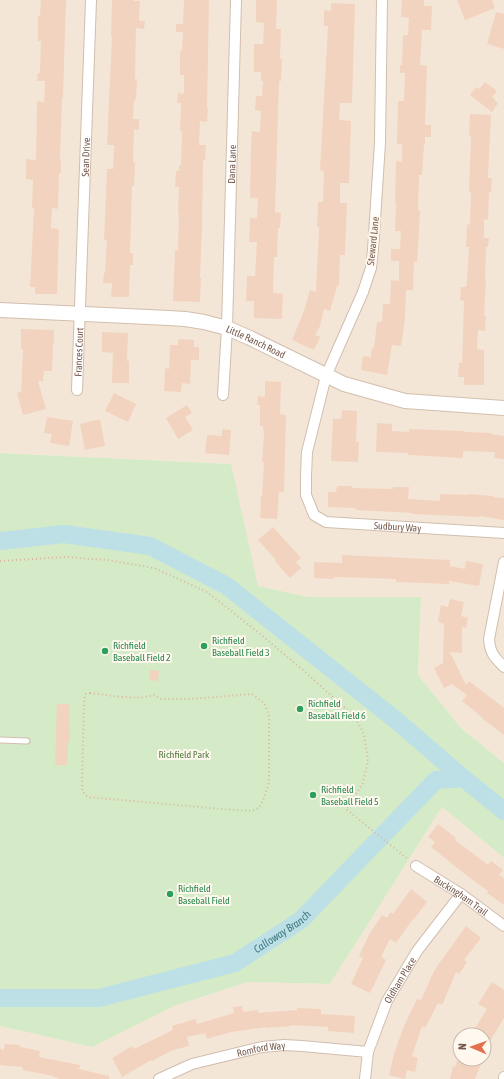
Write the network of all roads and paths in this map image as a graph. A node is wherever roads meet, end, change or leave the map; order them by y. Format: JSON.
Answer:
{"nodes":[{"id":1,"x":91,"y":0,"type":"edge"},
{"id":2,"x":236,"y":0,"type":"edge"},
{"id":3,"x":382,"y":0,"type":"edge"},
{"id":4,"x":0,"y":310,"type":"edge"},
{"id":5,"x":80,"y":314,"type":"junction"},
{"id":6,"x":227,"y":328,"type":"junction"},
{"id":7,"x":326,"y":376,"type":"junction"},
{"id":8,"x":77,"y":390,"type":"dead end"},
{"id":9,"x":223,"y":395,"type":"dead end"},
{"id":10,"x":504,"y":408,"type":"edge"},
{"id":11,"x":306,"y":495,"type":"joint"},
{"id":12,"x":504,"y":533,"type":"edge"},
{"id":13,"x":0,"y":561,"type":"edge"},
{"id":14,"x":504,"y":562,"type":"edge"},
{"id":15,"x":504,"y":667,"type":"edge"},
{"id":16,"x":0,"y":740,"type":"edge"},
{"id":17,"x":27,"y":741,"type":"dead end"},
{"id":18,"x":268,"y":782,"type":"joint"},
{"id":19,"x":416,"y":866,"type":"joint"},
{"id":20,"x":460,"y":894,"type":"junction"},
{"id":21,"x":504,"y":926,"type":"edge"},
{"id":22,"x":368,"y":1052,"type":"junction"},
{"id":23,"x":159,"y":1079,"type":"edge"},
{"id":24,"x":365,"y":1079,"type":"edge"}],
"edges":[{"from":1,"to":5,"type":"street","name":"Sean Drive"},
{"from":2,"to":6,"type":"street","name":"Dana Lane"},
{"from":3,"to":7,"type":"street","name":"Steward Lane"},
{"from":4,"to":5,"type":"street","name":"Little Ranch Road"},
{"from":5,"to":6,"type":"street","name":"Little Ranch Road"},
{"from":5,"to":8,"type":"street","name":"Frances Court"},
{"from":6,"to":7,"type":"street","name":"Little Ranch Road"},
{"from":6,"to":9,"type":"street","name":"Dana Lane"},
{"from":7,"to":10,"type":"street","name":"Little Ranch Road"},
{"from":7,"to":11,"type":"street","name":"Steward Lane"},
{"from":11,"to":12,"type":"street","name":"Sudbury Way"},
{"from":13,"to":19,"type":"path"},
{"from":14,"to":15,"type":"street"},
{"from":16,"to":17,"type":"lane"},
{"from":18,"to":18,"type":"path"},
{"from":19,"to":20,"type":"street","name":"Buckingham Trail"},
{"from":20,"to":21,"type":"street","name":"Buckingham Trail"},
{"from":20,"to":22,"type":"street","name":"Oldham Place"},
{"from":22,"to":23,"type":"street","name":"Romford Way"},
{"from":22,"to":24,"type":"street","name":"Oldham Place"}]}
